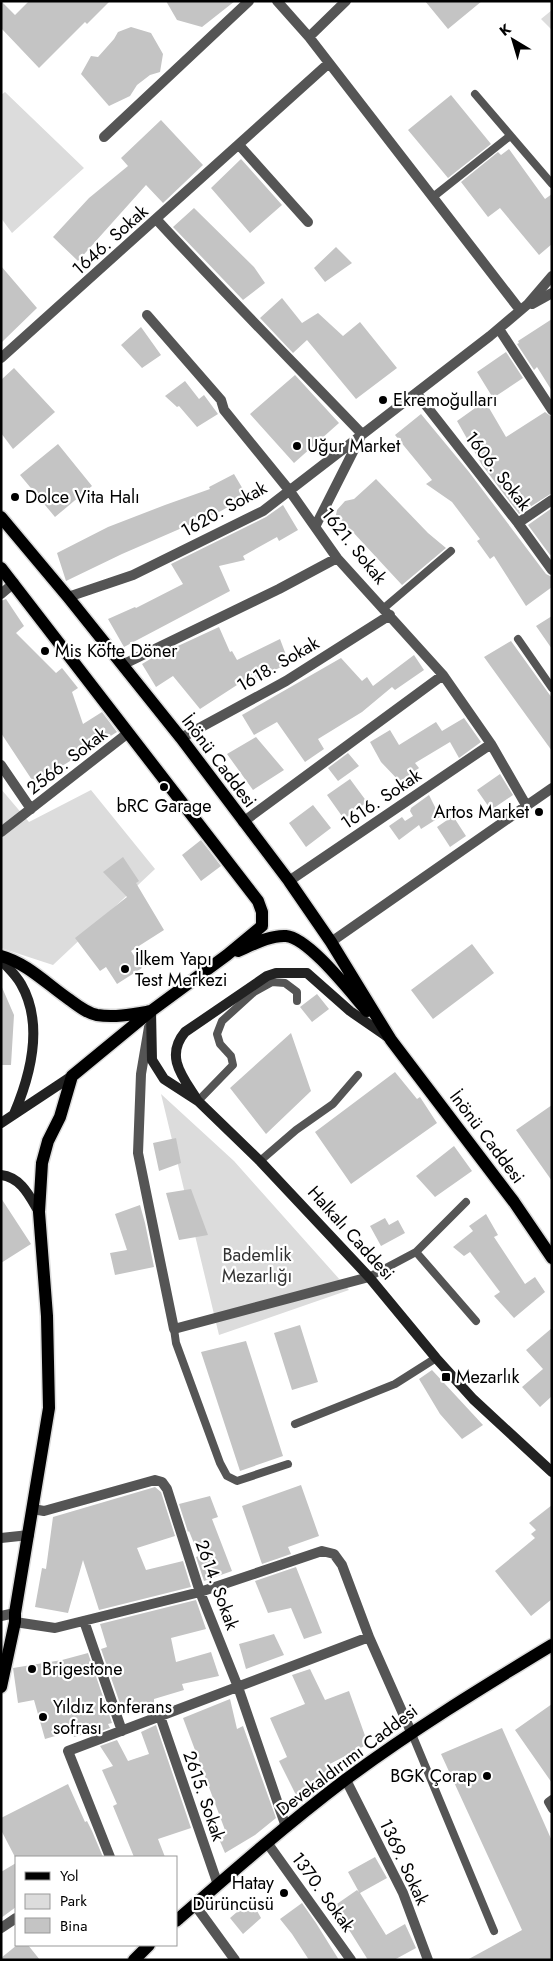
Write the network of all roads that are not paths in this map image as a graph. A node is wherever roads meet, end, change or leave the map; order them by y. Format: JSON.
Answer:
{"nodes":[{"id":1,"x":249,"y":1,"type":"edge"},
{"id":2,"x":277,"y":1,"type":"edge"},
{"id":3,"x":346,"y":1,"type":"edge"},
{"id":4,"x":309,"y":37,"type":"junction"},
{"id":5,"x":329,"y":63,"type":"junction"},
{"id":6,"x":475,"y":94,"type":"dead end"},
{"id":7,"x":510,"y":136,"type":"junction"},
{"id":8,"x":104,"y":137,"type":"dead end"},
{"id":9,"x":239,"y":145,"type":"junction"},
{"id":10,"x":552,"y":184,"type":"edge"},
{"id":11,"x":433,"y":197,"type":"junction"},
{"id":12,"x":157,"y":220,"type":"junction"},
{"id":13,"x":308,"y":222,"type":"dead end"},
{"id":14,"x":552,"y":276,"type":"edge"},
{"id":15,"x":552,"y":292,"type":"edge"},
{"id":16,"x":520,"y":310,"type":"junction"},
{"id":17,"x":147,"y":315,"type":"dead end"},
{"id":18,"x":499,"y":329,"type":"junction"},
{"id":19,"x":1,"y":358,"type":"edge"},
{"id":20,"x":417,"y":394,"type":"junction"},
{"id":21,"x":552,"y":410,"type":"edge"},
{"id":22,"x":362,"y":434,"type":"junction"},
{"id":23,"x":289,"y":490,"type":"junction"},
{"id":24,"x":552,"y":500,"type":"edge"},
{"id":25,"x":1,"y":517,"type":"edge"},
{"id":26,"x":518,"y":523,"type":"junction"},
{"id":27,"x":316,"y":525,"type":"junction"},
{"id":28,"x":451,"y":551,"type":"dead end"},
{"id":29,"x":337,"y":558,"type":"junction"},
{"id":30,"x":1,"y":568,"type":"edge"},
{"id":31,"x":552,"y":570,"type":"edge"},
{"id":32,"x":14,"y":583,"type":"junction"},
{"id":33,"x":1,"y":594,"type":"edge"},
{"id":34,"x":68,"y":597,"type":"junction"},
{"id":35,"x":387,"y":612,"type":"junction"},
{"id":36,"x":518,"y":639,"type":"dead end"},
{"id":37,"x":122,"y":665,"type":"junction"},
{"id":38,"x":443,"y":675,"type":"junction"},
{"id":39,"x":552,"y":688,"type":"edge"},
{"id":40,"x":128,"y":733,"type":"junction"},
{"id":41,"x":181,"y":738,"type":"junction"},
{"id":42,"x":492,"y":744,"type":"junction"},
{"id":43,"x":1,"y":765,"type":"edge"},
{"id":44,"x":552,"y":788,"type":"edge"},
{"id":45,"x":526,"y":805,"type":"junction"},
{"id":46,"x":31,"y":809,"type":"junction"},
{"id":47,"x":243,"y":822,"type":"junction"},
{"id":48,"x":1,"y":832,"type":"edge"},
{"id":49,"x":289,"y":881,"type":"junction"},
{"id":50,"x":331,"y":942,"type":"junction"},
{"id":51,"x":227,"y":955,"type":"junction"},
{"id":52,"x":1,"y":958,"type":"edge"},
{"id":53,"x":297,"y":1001,"type":"dead end"},
{"id":54,"x":151,"y":1012,"type":"junction"},
{"id":55,"x":391,"y":1040,"type":"junction"},
{"id":56,"x":358,"y":1075,"type":"dead end"},
{"id":57,"x":72,"y":1076,"type":"junction"},
{"id":58,"x":198,"y":1101,"type":"junction"},
{"id":59,"x":14,"y":1114,"type":"junction"},
{"id":60,"x":1,"y":1123,"type":"edge"},
{"id":61,"x":260,"y":1161,"type":"junction"},
{"id":62,"x":1,"y":1175,"type":"edge"},
{"id":63,"x":466,"y":1202,"type":"dead end"},
{"id":64,"x":39,"y":1212,"type":"junction"},
{"id":65,"x":416,"y":1252,"type":"junction"},
{"id":66,"x":552,"y":1258,"type":"edge"},
{"id":67,"x":369,"y":1277,"type":"junction"},
{"id":68,"x":476,"y":1321,"type":"dead end"},
{"id":69,"x":174,"y":1329,"type":"junction"},
{"id":70,"x":436,"y":1358,"type":"junction"},
{"id":71,"x":295,"y":1424,"type":"dead end"},
{"id":72,"x":288,"y":1464,"type":"dead end"},
{"id":73,"x":552,"y":1472,"type":"edge"},
{"id":74,"x":33,"y":1509,"type":"junction"},
{"id":75,"x":29,"y":1535,"type":"junction"},
{"id":76,"x":1,"y":1538,"type":"edge"},
{"id":77,"x":200,"y":1592,"type":"junction"},
{"id":78,"x":1,"y":1616,"type":"edge"},
{"id":79,"x":15,"y":1618,"type":"junction"},
{"id":80,"x":84,"y":1621,"type":"junction"},
{"id":81,"x":369,"y":1637,"type":"junction"},
{"id":82,"x":552,"y":1645,"type":"edge"},
{"id":83,"x":1,"y":1687,"type":"edge"},
{"id":84,"x":238,"y":1687,"type":"junction"},
{"id":85,"x":160,"y":1716,"type":"junction"},
{"id":86,"x":122,"y":1731,"type":"junction"},
{"id":87,"x":412,"y":1734,"type":"junction"},
{"id":88,"x":346,"y":1780,"type":"junction"},
{"id":89,"x":552,"y":1799,"type":"edge"},
{"id":90,"x":552,"y":1809,"type":"edge"},
{"id":91,"x":286,"y":1827,"type":"junction"},
{"id":92,"x":268,"y":1844,"type":"junction"},
{"id":93,"x":108,"y":1856,"type":"edge"},
{"id":94,"x":218,"y":1886,"type":"junction"},
{"id":95,"x":195,"y":1905,"type":"junction"},
{"id":96,"x":15,"y":1919,"type":"edge"},
{"id":97,"x":178,"y":1919,"type":"edge"},
{"id":98,"x":1,"y":1928,"type":"edge"},
{"id":99,"x":494,"y":1931,"type":"dead end"},
{"id":100,"x":148,"y":1946,"type":"edge"},
{"id":101,"x":134,"y":1960,"type":"edge"},
{"id":102,"x":235,"y":1960,"type":"edge"},
{"id":103,"x":351,"y":1960,"type":"edge"},
{"id":104,"x":428,"y":1960,"type":"edge"}],
"edges":[{"from":1,"to":8,"type":"street"},
{"from":2,"to":4,"type":"street"},
{"from":3,"to":4,"type":"street"},
{"from":4,"to":5,"type":"street"},
{"from":5,"to":9,"type":"street","name":"1646. Sokak"},
{"from":5,"to":11,"type":"street"},
{"from":6,"to":7,"type":"lane"},
{"from":7,"to":10,"type":"lane"},
{"from":7,"to":11,"type":"lane"},
{"from":9,"to":12,"type":"street","name":"1646. Sokak"},
{"from":9,"to":13,"type":"street"},
{"from":11,"to":16,"type":"street"},
{"from":12,"to":19,"type":"street","name":"1646. Sokak"},
{"from":12,"to":22,"type":"street"},
{"from":14,"to":16,"type":"street"},
{"from":15,"to":16,"type":"street"},
{"from":16,"to":18,"type":"street","name":"1620. Sokak"},
{"from":17,"to":23,"type":"street","name":"1621. Sokak"},
{"from":18,"to":20,"type":"street","name":"1620. Sokak"},
{"from":18,"to":21,"type":"street"},
{"from":20,"to":22,"type":"street","name":"1620. Sokak"},
{"from":20,"to":26,"type":"street","name":"1606. Sokak"},
{"from":22,"to":23,"type":"street","name":"1620. Sokak"},
{"from":22,"to":27,"type":"street"},
{"from":23,"to":27,"type":"street","name":"1621. Sokak"},
{"from":23,"to":34,"type":"street","name":"1620. Sokak"},
{"from":24,"to":26,"type":"street"},
{"from":25,"to":34,"type":"main road","name":"İnönü Caddesi"},
{"from":26,"to":31,"type":"street","name":"1606. Sokak"},
{"from":27,"to":29,"type":"street","name":"1621. Sokak"},
{"from":28,"to":35,"type":"lane"},
{"from":29,"to":35,"type":"street","name":"1621. Sokak"},
{"from":29,"to":37,"type":"street"},
{"from":30,"to":32,"type":"main road"},
{"from":32,"to":33,"type":"street"},
{"from":32,"to":40,"type":"main road"},
{"from":34,"to":37,"type":"main road","name":"İnönü Caddesi"},
{"from":35,"to":38,"type":"street","name":"1621. Sokak"},
{"from":35,"to":41,"type":"street","name":"1618. Sokak"},
{"from":36,"to":39,"type":"lane"},
{"from":37,"to":41,"type":"main road","name":"İnönü Caddesi"},
{"from":38,"to":42,"type":"street","name":"1621. Sokak"},
{"from":38,"to":47,"type":"street"},
{"from":40,"to":46,"type":"street","name":"2566. Sokak"},
{"from":40,"to":51,"type":"main road"},
{"from":41,"to":47,"type":"main road","name":"İnönü Caddesi"},
{"from":42,"to":45,"type":"street","name":"1621. Sokak"},
{"from":42,"to":49,"type":"street","name":"1616. Sokak"},
{"from":43,"to":46,"type":"street"},
{"from":44,"to":45,"type":"street"},
{"from":45,"to":50,"type":"street"},
{"from":46,"to":48,"type":"street","name":"2566. Sokak"},
{"from":47,"to":49,"type":"main road","name":"İnönü Caddesi"},
{"from":49,"to":50,"type":"main road","name":"İnönü Caddesi"},
{"from":50,"to":55,"type":"main road","name":"İnönü Caddesi"},
{"from":51,"to":54,"type":"main road"},
{"from":51,"to":55,"type":"main road"},
{"from":52,"to":54,"type":"main road"},
{"from":52,"to":59,"type":"main road"},
{"from":53,"to":58,"type":"lane"},
{"from":54,"to":57,"type":"main road"},
{"from":54,"to":58,"type":"main road","name":"Halkalı Caddesi"},
{"from":54,"to":69,"type":"street"},
{"from":55,"to":58,"type":"main road","name":"İnönü Caddesi"},
{"from":55,"to":66,"type":"main road","name":"İnönü Caddesi"},
{"from":56,"to":61,"type":"lane"},
{"from":57,"to":59,"type":"main road"},
{"from":57,"to":64,"type":"main road"},
{"from":58,"to":61,"type":"main road","name":"Halkalı Caddesi"},
{"from":59,"to":60,"type":"main road"},
{"from":61,"to":67,"type":"main road","name":"Halkalı Caddesi"},
{"from":62,"to":64,"type":"main road"},
{"from":63,"to":65,"type":"lane"},
{"from":64,"to":74,"type":"main road"},
{"from":65,"to":67,"type":"lane"},
{"from":65,"to":68,"type":"lane"},
{"from":67,"to":69,"type":"street"},
{"from":67,"to":70,"type":"main road","name":"Halkalı Caddesi"},
{"from":69,"to":72,"type":"lane"},
{"from":70,"to":71,"type":"lane"},
{"from":70,"to":73,"type":"main road","name":"Halkalı Caddesi"},
{"from":74,"to":75,"type":"main road"},
{"from":74,"to":77,"type":"street","name":"2614. Sokak"},
{"from":75,"to":76,"type":"street"},
{"from":75,"to":79,"type":"main road"},
{"from":77,"to":80,"type":"street"},
{"from":77,"to":81,"type":"street"},
{"from":77,"to":84,"type":"street","name":"2614. Sokak"},
{"from":78,"to":79,"type":"street"},
{"from":79,"to":80,"type":"street"},
{"from":79,"to":83,"type":"main road"},
{"from":80,"to":86,"type":"street"},
{"from":81,"to":84,"type":"street"},
{"from":81,"to":87,"type":"street"},
{"from":82,"to":87,"type":"main road","name":"Devekaldırımı Caddesi"},
{"from":84,"to":85,"type":"street"},
{"from":84,"to":91,"type":"street","name":"2614. Sokak"},
{"from":85,"to":86,"type":"street"},
{"from":85,"to":94,"type":"street","name":"2615. Sokak"},
{"from":86,"to":93,"type":"street"},
{"from":87,"to":88,"type":"main road","name":"Devekaldırımı Caddesi"},
{"from":87,"to":99,"type":"lane"},
{"from":88,"to":91,"type":"main road","name":"Devekaldırımı Caddesi"},
{"from":88,"to":104,"type":"street","name":"1369. Sokak"},
{"from":89,"to":90,"type":"lane"},
{"from":91,"to":92,"type":"main road","name":"Devekaldırımı Caddesi"},
{"from":92,"to":94,"type":"main road","name":"Devekaldırımı Caddesi"},
{"from":92,"to":103,"type":"street","name":"1370. Sokak"},
{"from":94,"to":95,"type":"main road","name":"Devekaldırımı Caddesi"},
{"from":95,"to":97,"type":"main road","name":"Devekaldırımı Caddesi"},
{"from":95,"to":102,"type":"street"},
{"from":96,"to":98,"type":"street"},
{"from":100,"to":101,"type":"main road"}]}
